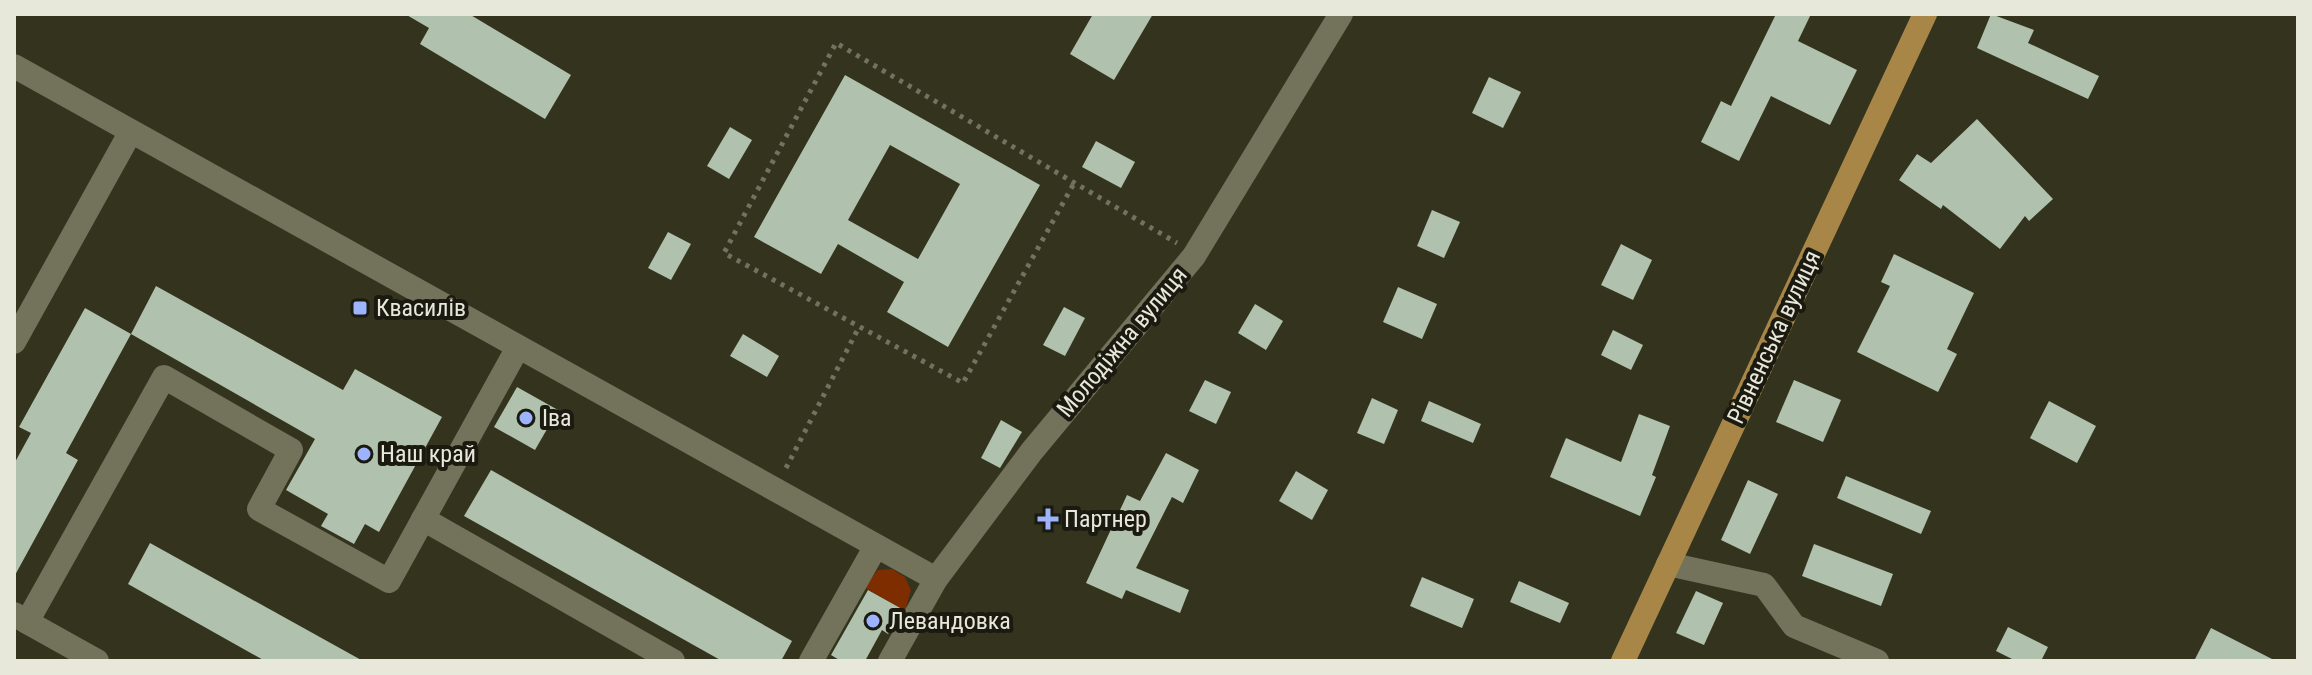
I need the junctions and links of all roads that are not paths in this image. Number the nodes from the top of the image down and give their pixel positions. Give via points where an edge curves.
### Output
1 (1341, 14) edge
2 (1925, 14) edge
3 (14, 66) edge
4 (130, 133) junction
5 (14, 342) edge
6 (517, 349) junction
7 (423, 519) junction
8 (876, 546) junction
9 (1668, 564) junction
10 (936, 579) junction
11 (20, 618) edge
12 (97, 661) edge
13 (673, 661) edge
14 (811, 661) edge
15 (890, 661) edge
16 (1623, 661) edge
17 (1877, 661) edge

1 - 10 street, Молодіжна вулиця via 1196,253 1032,451
2 - 9 main road, Рівненська вулиця
3 - 4 street
4 - 5 street
4 - 6 street
6 - 7 street
6 - 8 street
7 - 11 street via 389,581 363,567 259,509 291,450 164,377
7 - 13 street
8 - 10 street
8 - 14 street
9 - 16 main road, Рівненська вулиця
9 - 17 street via 1764,585 1794,626
10 - 15 street, Молодіжна вулиця
11 - 12 street

